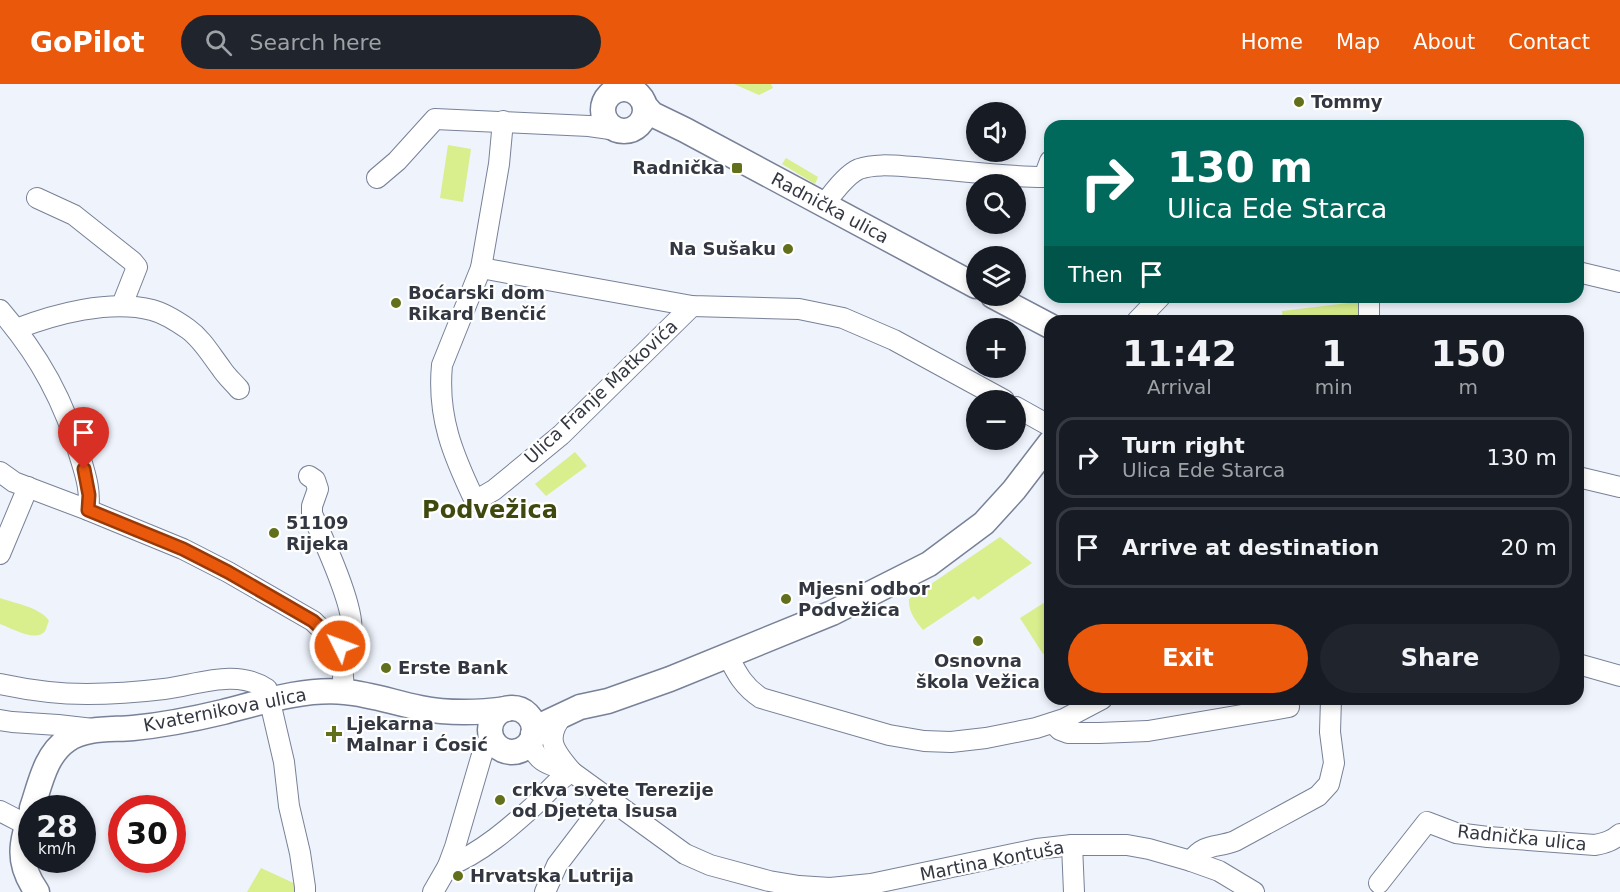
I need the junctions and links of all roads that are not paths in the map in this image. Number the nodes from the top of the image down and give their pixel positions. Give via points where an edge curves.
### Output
1 (617, 106) edge
2 (503, 122) junction
3 (1044, 177) edge
4 (377, 178) dead end
5 (37, 198) dead end
6 (824, 205) junction
7 (481, 268) junction
8 (1584, 273) edge
9 (966, 281) edge
10 (1620, 282) edge
11 (1153, 303) edge
12 (122, 306) junction
13 (692, 306) junction
14 (1012, 306) edge
15 (0, 310) edge
16 (1142, 315) edge
17 (1044, 323) edge
18 (16, 329) junction
19 (239, 389) dead end
20 (986, 390) edge
21 (1026, 413) edge
22 (1044, 423) edge
23 (1044, 451) edge
24 (0, 472) edge
25 (309, 476) dead end
26 (1584, 478) edge
27 (28, 487) junction
28 (1620, 487) edge
29 (88, 510) junction
30 (0, 554) edge
31 (340, 646) junction
32 (728, 656) junction
33 (1584, 666) edge
34 (1620, 676) edge
35 (0, 684) edge
36 (344, 692) junction
37 (270, 699) junction
38 (1091, 705) edge
39 (1331, 705) edge
40 (1289, 707) dead end
41 (513, 710) junction
42 (571, 711) junction
43 (458, 713) junction
44 (6, 721) edge
45 (1053, 723) junction
46 (98, 730) junction
47 (532, 738) junction
48 (488, 739) junction
49 (57, 749) junction
50 (572, 772) junction
51 (37, 795) edge
52 (608, 798) junction
53 (0, 811) edge
54 (18, 813) edge
55 (1620, 834) edge
56 (1072, 845) junction
57 (1191, 861) junction
58 (448, 866) junction
59 (28, 873) edge
60 (1379, 883) dead end
61 (38, 892) edge
62 (304, 892) edge
63 (433, 892) edge
64 (545, 892) edge
65 (1074, 892) edge
66 (1254, 892) edge

1 - 2 street, Radnička ulica
1 - 6 main road, Radnička ulica via 685,130
2 - 4 street, Radnička ulica via 435,119
2 - 7 street, Ulica Franje Matkovića
3 - 6 street via 884,165 858,170 837,187
5 - 12 street via 74,215 137,267
6 - 9 main road, Radnička ulica
7 - 13 street, Ulica Franje Matkovića
7 - 13 street, Ulica Franje Matkovića via 442,365 440,382 448,436 475,501 561,435
8 - 10 street
11 - 16 street
12 - 18 street via 44,318
12 - 19 street via 154,310 189,330
13 - 20 street, Ulica Franje Matkovića via 799,309 843,318 894,340
14 - 17 main road
15 - 18 street
18 - 29 street via 45,370 64,410 84,469
21 - 22 street
23 - 32 main road, Kvaternikova ulica via 984,523 929,564 832,613
24 - 27 street
25 - 31 street via 318,489 312,514 350,611 352,629
26 - 28 street
27 - 29 street
27 - 30 street
29 - 31 street via 228,572 313,621
31 - 36 street
32 - 42 main road, Kvaternikova ulica via 633,693
32 - 45 street via 738,675 761,698 889,735 951,742
33 - 34 street
35 - 37 street via 88,694 235,679 261,685
36 - 37 main road, Kvaternikova ulica
36 - 43 main road, Kvaternikova ulica
37 - 46 main road, Kvaternikova ulica via 172,724
37 - 62 street
38 - 45 street
39 - 57 street via 1334,763 1329,784 1323,791 1235,841 1206,847
40 - 45 street via 1148,731 1068,733
41 - 42 main road, Kvaternikova ulica
41 - 43 main road, Kvaternikova ulica
41 - 47 main road via 531,720
41 - 48 main road via 501,712 492,721
42 - 47 main road, Kvaternikova ulica via 546,723
42 - 50 street, Martina Kontuša via 555,726 553,746
43 - 48 main road, Kvaternikova ulica via 476,722
44 - 46 street, Kvaternikova ulica
44 - 49 street, Kvaternikova ulica via 35,733
46 - 49 main road, Kvaternikova ulica via 78,734
47 - 48 main road, Kvaternikova ulica via 526,747 513,752
47 - 50 street, Martina Kontuša via 540,760
48 - 58 street
49 - 51 main road
50 - 52 street, Martina Kontuša
50 - 58 street via 492,840
52 - 56 street, Martina Kontuša via 685,854 758,878 799,886 871,884 1024,851
52 - 64 street via 557,865
53 - 54 street
55 - 60 street, Radnička ulica via 1595,845 1456,833 1427,822
56 - 57 street, Martina Kontuša via 1127,845
56 - 65 street
57 - 66 street, Martina Kontuša via 1219,871
58 - 63 street
59 - 61 main road

